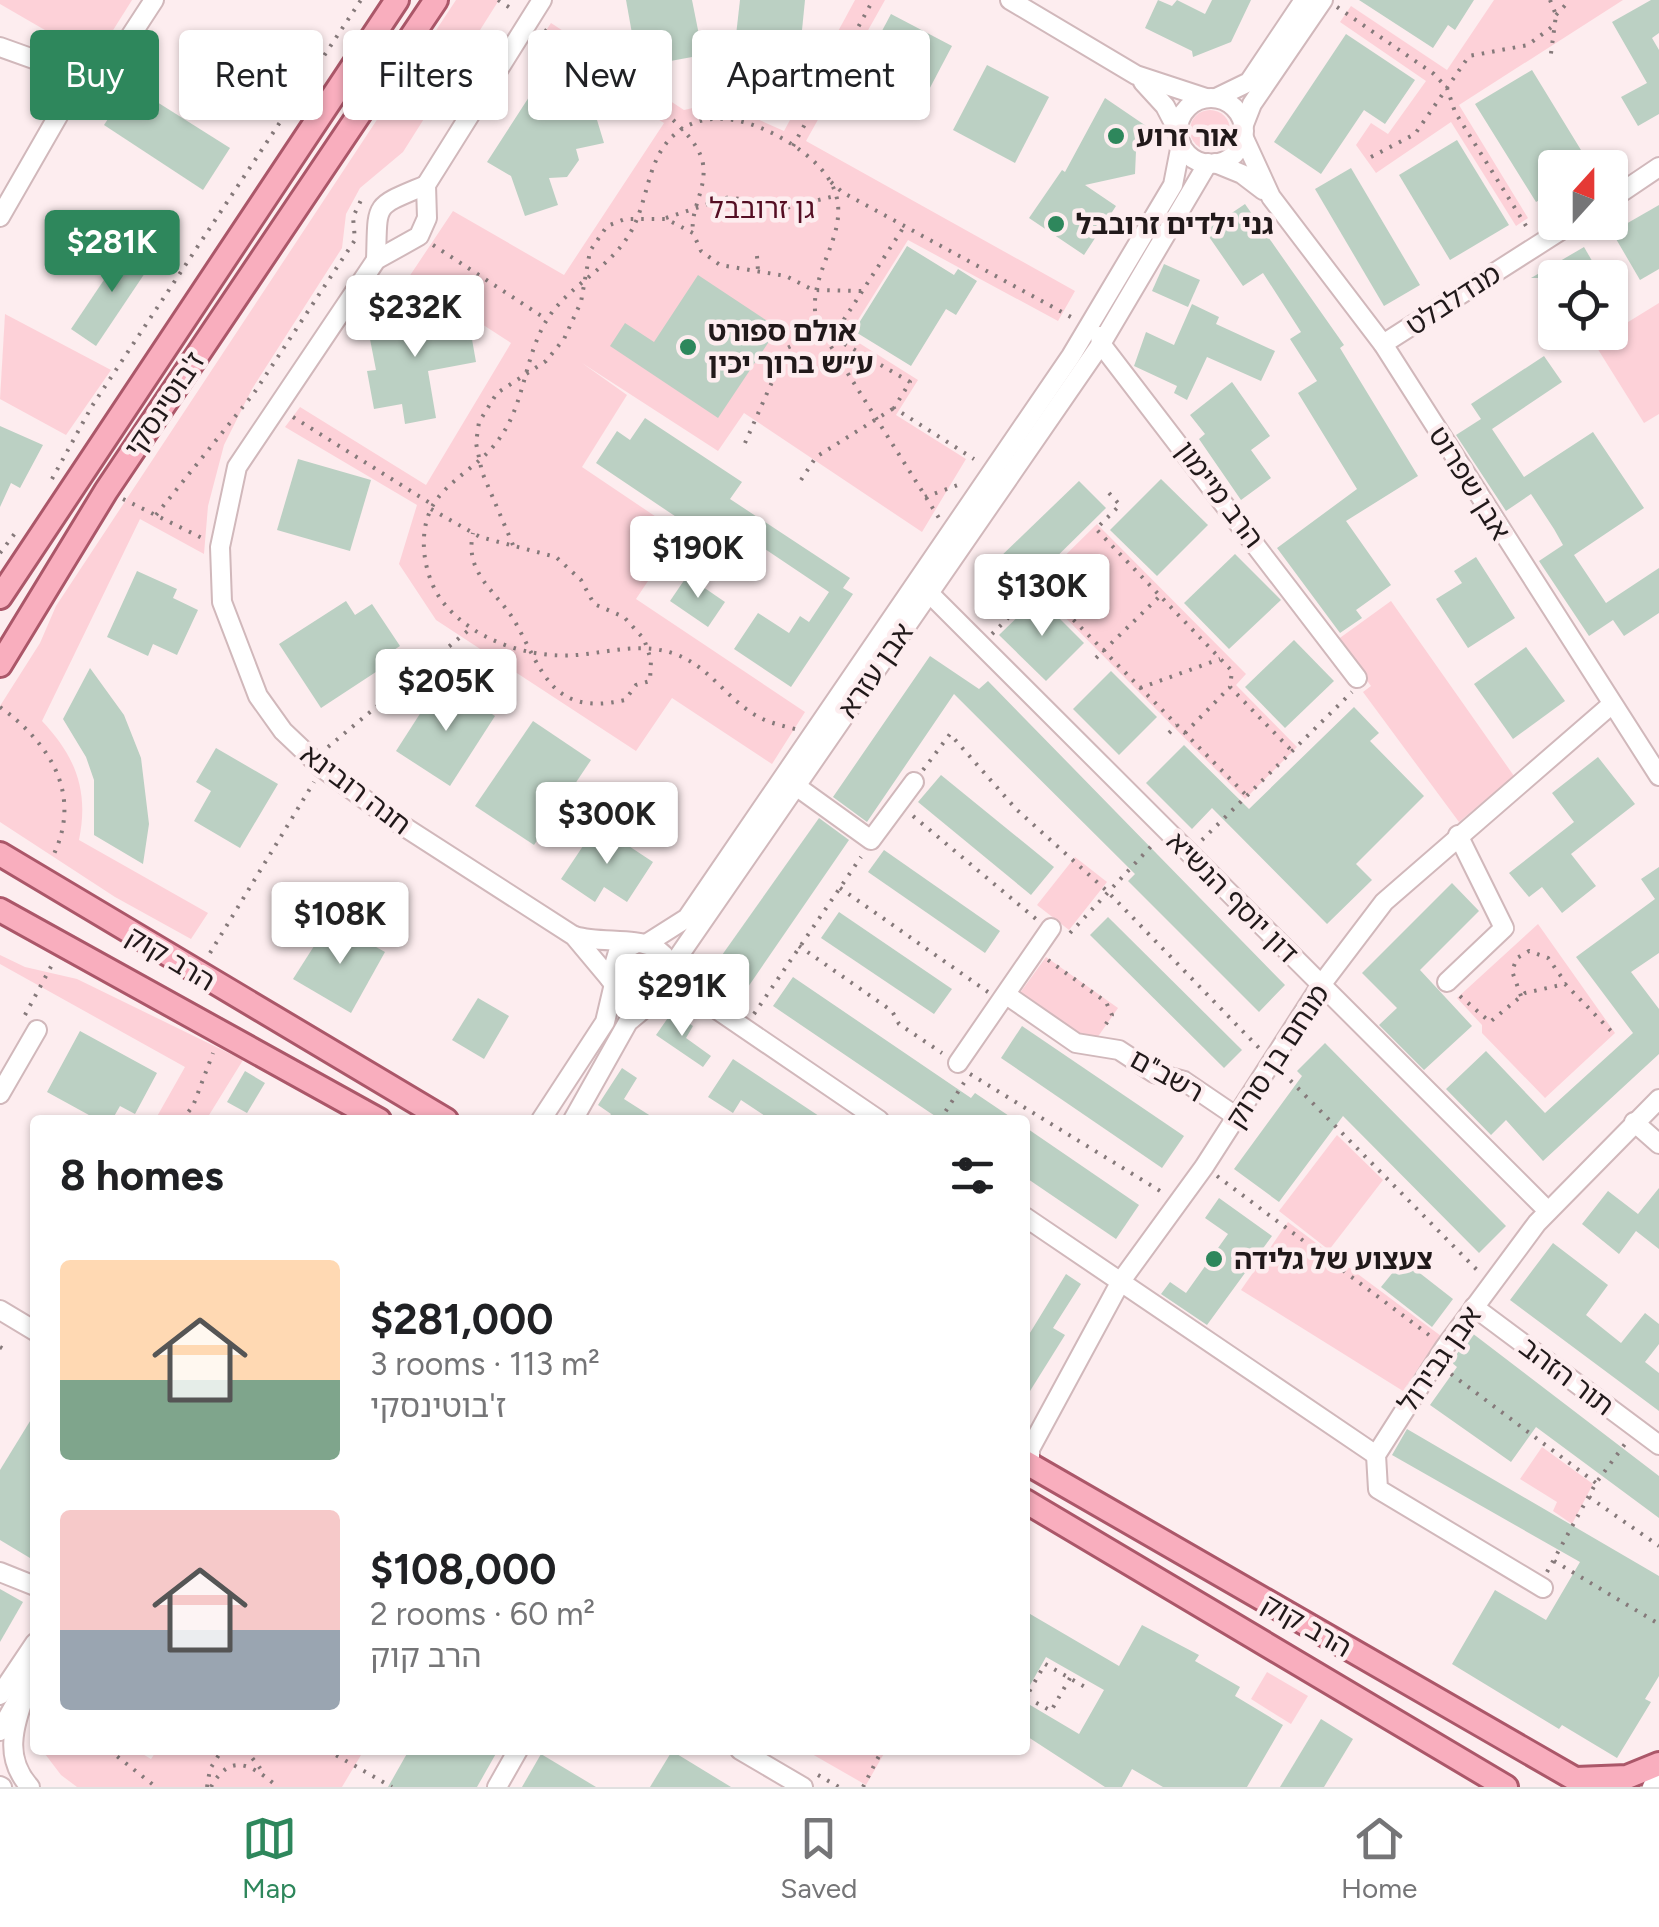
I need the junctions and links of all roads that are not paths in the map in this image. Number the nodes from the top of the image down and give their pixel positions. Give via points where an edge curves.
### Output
1 (154, 0) edge
2 (397, 0) edge
3 (436, 0) edge
4 (542, 0) edge
5 (1010, 0) edge
6 (1304, 0) edge
7 (1330, 4) edge
8 (134, 30) edge
9 (0, 47) edge
10 (30, 58) edge
11 (1136, 74) junction
12 (1211, 98) junction
13 (56, 120) edge
14 (1243, 132) junction
15 (1179, 137) junction
16 (1212, 163) junction
17 (1659, 167) edge
18 (426, 186) junction
19 (1628, 188) edge
20 (1271, 197) junction
21 (0, 217) edge
22 (1546, 240) edge
23 (376, 260) junction
24 (1101, 306) junction
25 (1100, 344) junction
26 (1383, 344) junction
27 (923, 587) junction
28 (0, 597) edge
29 (0, 664) edge
30 (1357, 678) road end
31 (1611, 705) junction
32 (1659, 776) edge
33 (914, 782) road end
34 (796, 786) junction
35 (1458, 836) junction
36 (2, 854) edge
37 (0, 910) edge
38 (1050, 928) road end
39 (574, 936) junction
40 (640, 944) junction
41 (682, 951) junction
42 (670, 974) junction
43 (1447, 982) road end
44 (612, 983) junction
45 (1322, 986) junction
46 (1006, 999) junction
47 (655, 1000) junction
48 (28, 1029) road end
49 (964, 1068) road end
50 (2, 1088) edge
51 (1659, 1099) edge
52 (370, 1115) edge
53 (437, 1115) edge
54 (544, 1115) edge
55 (576, 1115) edge
56 (872, 1115) edge
57 (1237, 1117) junction
58 (1634, 1122) junction
59 (1659, 1144) edge
60 (1548, 1212) junction
61 (1030, 1220) edge
62 (1121, 1280) junction
63 (1474, 1307) junction
64 (0, 1310) edge
65 (30, 1328) edge
66 (1659, 1444) edge
67 (1376, 1454) junction
68 (1030, 1466) edge
69 (1030, 1504) edge
70 (0, 1572) edge
71 (30, 1584) edge
72 (1541, 1587) road end
73 (30, 1664) edge
74 (30, 1664) edge
75 (30, 1665) edge
76 (30, 1667) edge
77 (0, 1684) edge
78 (0, 1695) edge
79 (0, 1731) edge
80 (1428, 1742) junction
81 (515, 1755) edge
82 (749, 1755) edge
83 (1659, 1764) edge
84 (1659, 1776) edge
85 (1582, 1783) edge
86 (30, 1787) edge
87 (497, 1787) edge
88 (803, 1787) edge
89 (1488, 1787) edge
90 (1506, 1787) edge
91 (1652, 1787) edge

1 - 8 street
2 - 28 main road, ז'בוטינסקי
3 - 29 main road, ז'בוטינסקי via 106,491
4 - 18 street, חנה רובינא
5 - 11 street
6 - 12 street via 1249,82
7 - 14 street via 1252,104
9 - 10 street
11 - 12 street
11 - 15 street via 1165,106
12 - 14 street via 1234,108
12 - 15 street via 1189,106
13 - 21 street
14 - 16 street via 1235,153
14 - 20 street, אבן שפרוט
15 - 16 street via 1192,157
15 - 24 street, אבן עזרא via 1172,185
16 - 20 street, אבן שפרוט via 1242,174
16 - 25 street, אבן עזרא
17 - 19 street
18 - 23 street, חנה רובינא via 427,218 419,236
18 - 23 street, חנה רובינא via 394,196 380,210
20 - 26 street, אבן שפרוט
22 - 26 street, מנדלבלט
23 - 39 street, חנה רובינא via 237,467 220,547 222,602 258,696 318,764
24 - 25 street
24 - 27 street, אבן עזרא
25 - 27 street, אבן עזרא
25 - 30 street, הרב מיימון
26 - 31 street, אבן שפרוט
27 - 34 street, אבן עזרא
27 - 40 street, אבן עזרא via 688,918
27 - 45 street, דון יוסף הנשיא
31 - 32 street, אבן שפרוט
31 - 35 street, מנחם בן סרוק
33 - 34 street via 871,840
34 - 41 street, אבן עזרא
35 - 43 street via 1504,928
35 - 45 street, מנחם בן סרוק via 1384,902
36 - 53 main road, הרב קוק
37 - 52 main road, הרב קוק
38 - 46 street
39 - 40 street, חנה רובינא
39 - 44 street, חנה רובינא
40 - 42 street via 664,955
40 - 44 street via 618,952
41 - 42 street, אבן עזרא
41 - 56 street via 684,987
42 - 47 street
44 - 47 street via 636,1004
44 - 54 street via 605,1022
45 - 57 street, מנחם בן סרוק
45 - 60 street, דון יוסף הנשיא
46 - 49 street via 993,1009
46 - 57 street, רשב"ם via 1076,1044 1119,1050 1154,1074 1184,1080
47 - 55 street via 628,1022
48 - 50 street
51 - 58 street, אבן גבירול
57 - 62 street, מנחם בן סרוק
58 - 59 street
58 - 60 street, אבן גבירול
60 - 63 street, אבן גבירול
61 - 62 street
62 - 67 street
62 - 68 street, מנחם בן סרוק via 1030,1448
63 - 66 street, תור הזהב
63 - 67 street, אבן גבירול
64 - 65 street
67 - 72 street via 1378,1489
68 - 85 main road, הרב קוק
69 - 80 main road, הרב קוק
70 - 71 street
73 - 77 street
74 - 78 street
75 - 79 street
76 - 86 street via 11,1748 18,1774
80 - 89 main road
80 - 90 main road, הרב קוק
81 - 87 street
82 - 88 street
83 - 85 main road
84 - 91 street

